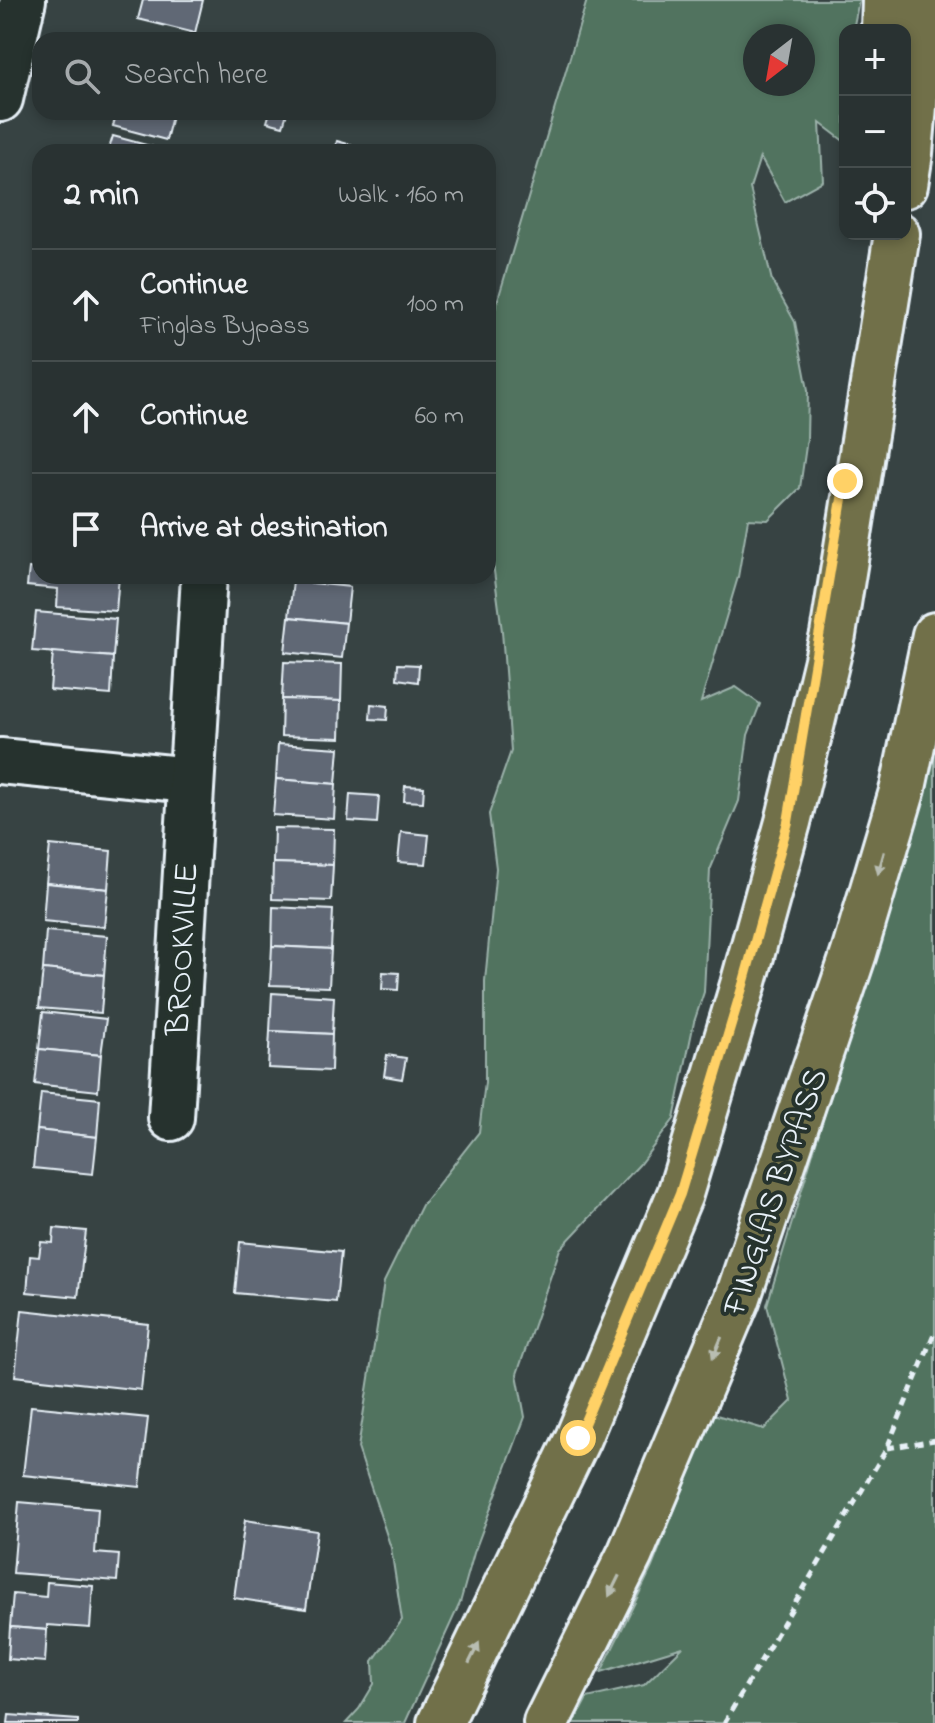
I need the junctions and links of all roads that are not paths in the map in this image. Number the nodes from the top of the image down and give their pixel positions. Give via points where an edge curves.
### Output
1 (23, 0) edge
2 (885, 0) edge
3 (923, 0) edge
4 (884, 24) edge
5 (0, 99) edge
6 (907, 168) edge
7 (874, 240) edge
8 (896, 240) edge
9 (203, 584) edge
10 (935, 635) edge
11 (935, 688) edge
12 (0, 761) edge
13 (190, 780) junction
14 (903, 788) junction
15 (788, 822) junction
16 (171, 1118) dead end
17 (440, 1723) edge
18 (546, 1723) edge

1 - 5 street
2 - 4 main road
3 - 6 main road
7 - 15 main road via 845,481
8 - 15 main road via 833,635
9 - 13 street, BROOKVILLE
10 - 14 main road, FINGLAS BYPASS
11 - 14 main road
12 - 13 street
13 - 16 street, BROOKVILLE
14 -> 18 main road, FINGLAS BYPASS via 854,953 737,1300 630,1554
17 -> 15 main road via 578,1438 680,1194

